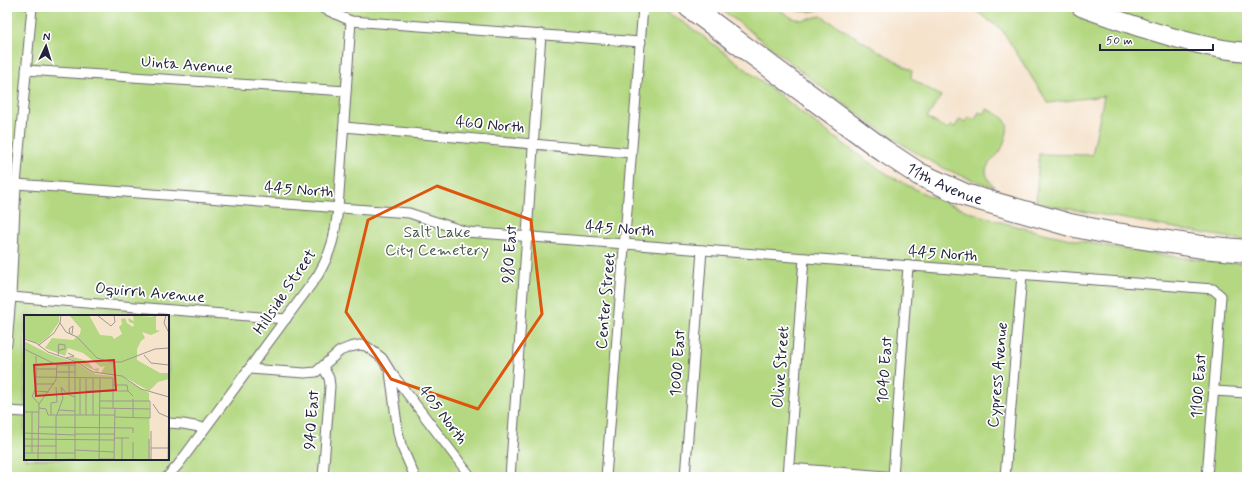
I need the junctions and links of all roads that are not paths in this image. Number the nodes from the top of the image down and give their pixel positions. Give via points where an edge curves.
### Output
1 (32, 7) edge
2 (320, 7) edge
3 (643, 7) edge
4 (690, 7) edge
5 (1081, 7) edge
6 (351, 20) junction
7 (541, 34) junction
8 (641, 42) junction
9 (1247, 52) edge
10 (26, 70) junction
11 (346, 91) junction
12 (344, 126) junction
13 (534, 144) junction
14 (632, 153) junction
15 (16, 184) junction
16 (338, 208) junction
17 (526, 237) junction
18 (626, 245) junction
19 (702, 250) junction
20 (1247, 251) edge
21 (804, 258) junction
22 (908, 266) junction
23 (1022, 275) junction
24 (1221, 296) joint
25 (11, 297) junction
26 (286, 319) junction
27 (7, 343) edge
28 (323, 367) junction
29 (249, 369) junction
30 (390, 370) junction
31 (1214, 390) junction
32 (1247, 393) edge
33 (7, 411) edge
34 (24, 412) edge
35 (169, 423) edge
36 (205, 428) junction
37 (789, 472) edge
38 (166, 477) edge
39 (324, 477) edge
40 (415, 477) edge
41 (472, 477) edge
42 (510, 477) edge
43 (606, 477) edge
44 (684, 477) edge
45 (893, 477) edge
46 (897, 477) edge
47 (1005, 477) edge
48 (1207, 477) edge

1 - 10 lane
2 - 6 lane
3 - 8 lane, Center Street
4 - 20 street, 11th Avenue via 884,151 919,174 965,195 1070,225 1202,247
5 - 9 street via 1184,42
6 - 7 lane
6 - 11 lane, Hillside Street
7 - 8 lane
7 - 13 lane, 980 East
8 - 14 lane, Center Street
10 - 11 lane, Uinta Avenue
10 - 15 lane
11 - 12 lane, Hillside Street
12 - 13 lane, 460 North
12 - 16 lane, Hillside Street
13 - 14 lane, 460 North
13 - 17 lane, 980 East
14 - 18 lane, Center Street
15 - 16 lane, 445 North
15 - 25 lane
16 - 17 lane, 445 North via 409,213 467,232
16 - 26 lane, Hillside Street via 327,258 318,275
17 - 18 lane, 445 North
17 - 42 lane, 980 East
18 - 19 lane, 445 North
18 - 43 lane, Center Street
19 - 21 lane, 445 North
19 - 44 lane, 1000 East
21 - 22 lane, 445 North
21 - 37 lane, Olive Street
22 - 23 lane, 445 North
22 - 45 lane, 1040 East
23 - 24 lane, 445 North via 1214,289
23 - 47 lane, Cypress Avenue
24 - 31 lane, 1100 East
25 - 26 lane, Oquirrh Avenue
25 - 27 lane
26 - 29 lane, Hillside Street
28 - 29 lane via 316,372 305,373
28 - 30 lane, 405 North via 340,351 360,345 366,346 382,358
28 - 39 lane, 940 East via 330,386
29 - 36 lane, Hillside Street
30 - 40 lane via 401,445
30 - 41 lane, 405 North
31 - 32 lane
31 - 48 lane, 1100 East
33 - 34 lane
35 - 36 lane
36 - 38 lane, Hillside Street
37 - 45 lane
45 - 46 lane

